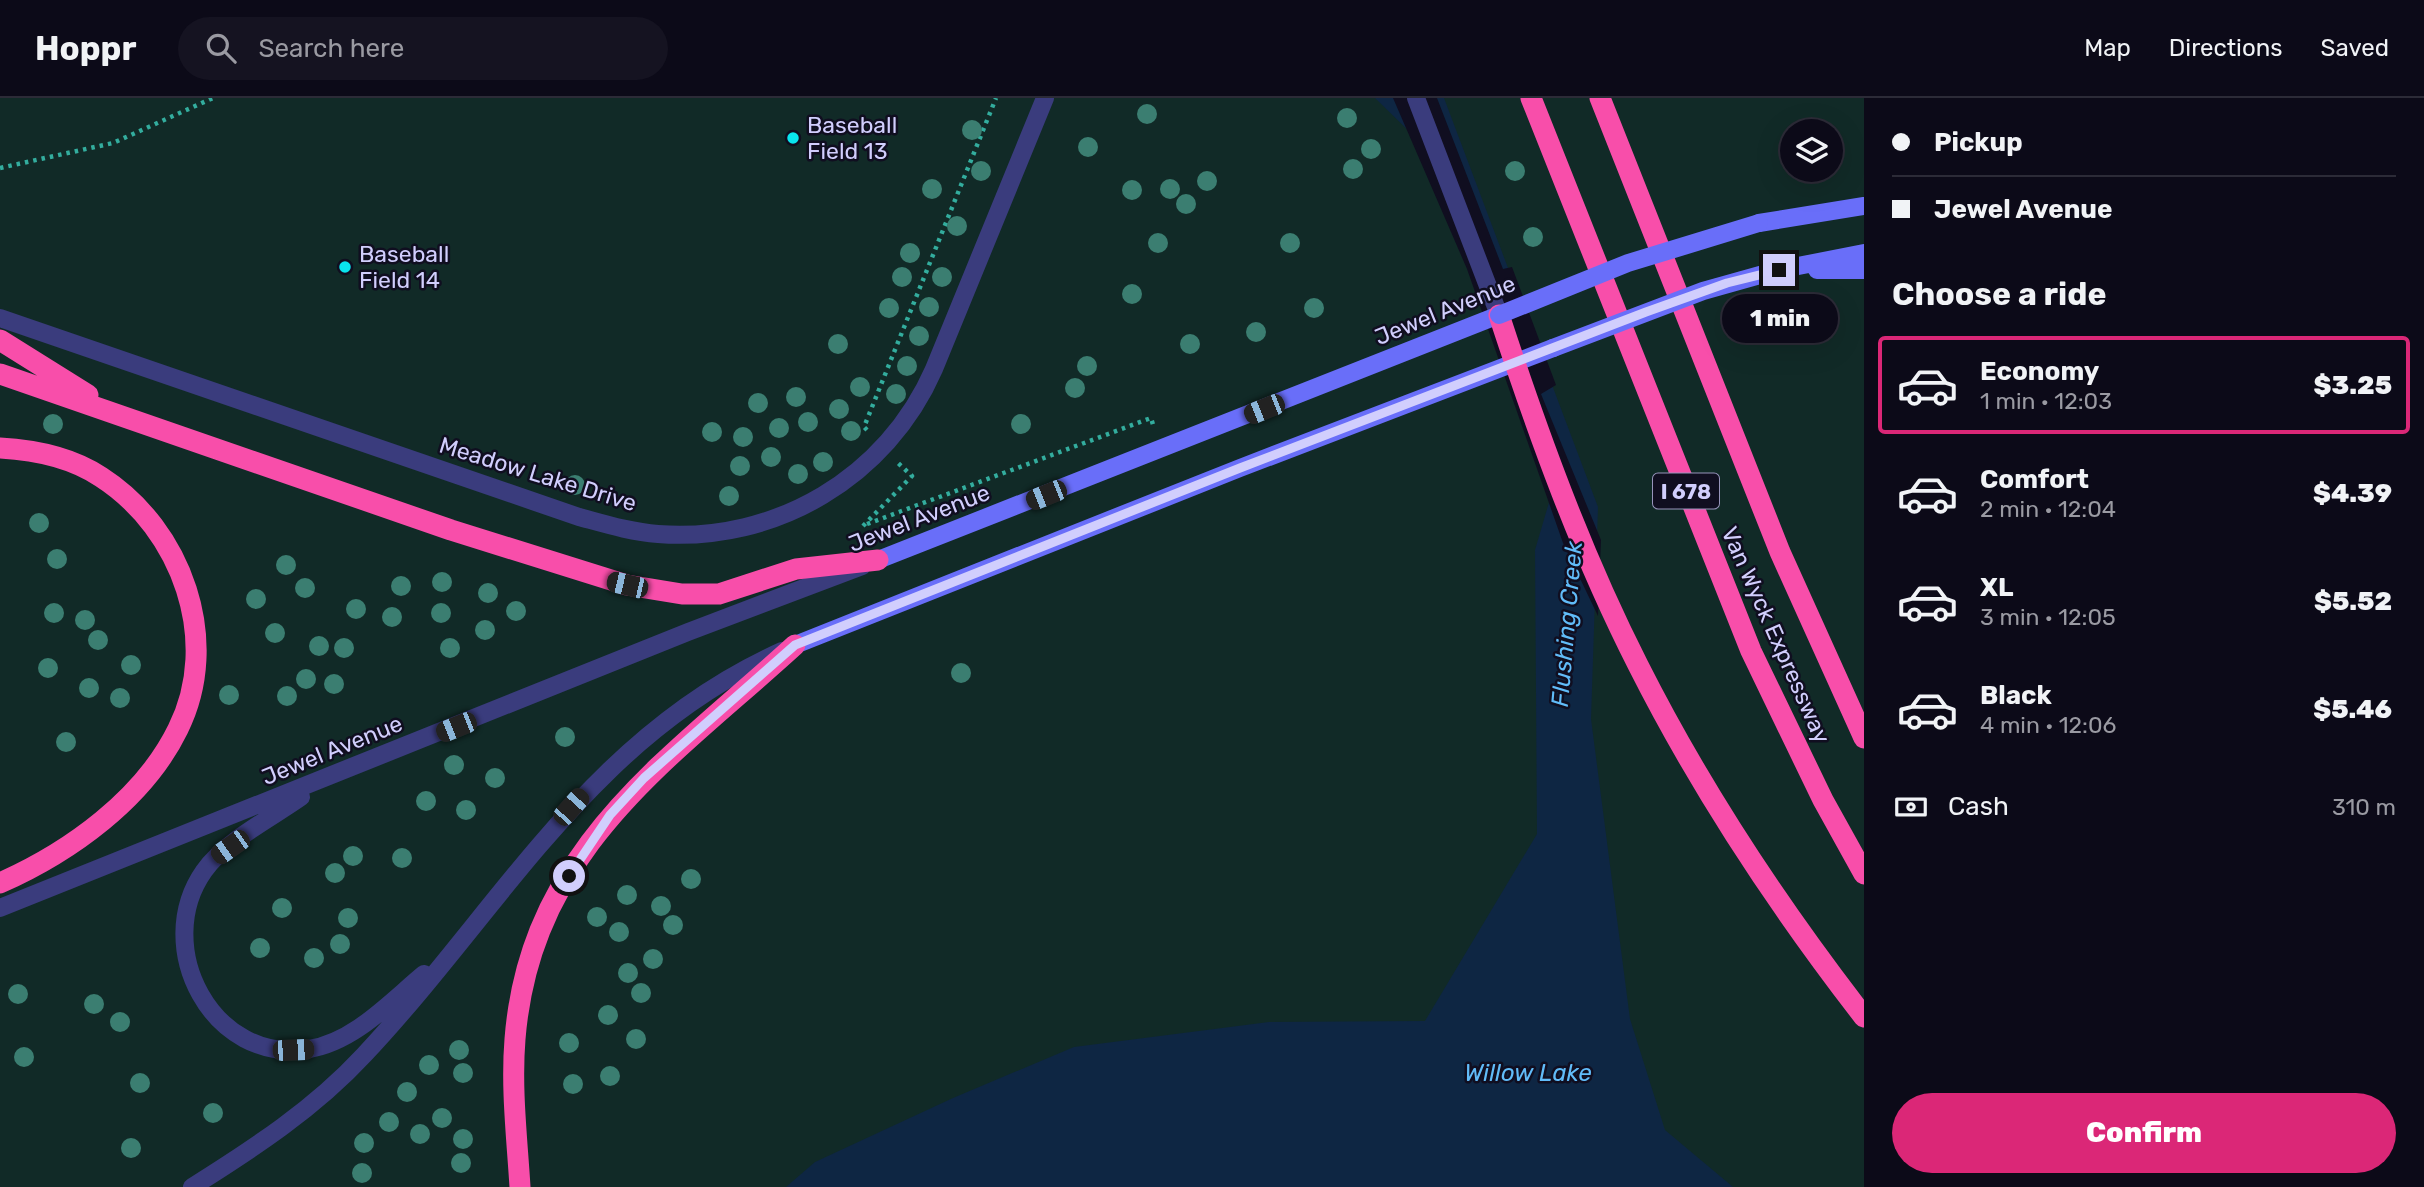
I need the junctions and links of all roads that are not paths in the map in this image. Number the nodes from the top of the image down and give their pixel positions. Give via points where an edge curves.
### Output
1 (1045, 98) edge
2 (1416, 98) edge
3 (1531, 98) edge
4 (1600, 98) edge
5 (1864, 206) edge
6 (1864, 253) edge
7 (1779, 270) junction
8 (1864, 270) edge
9 (1499, 315) junction
10 (0, 318) edge
11 (0, 340) edge
12 (1514, 363) junction
13 (0, 374) edge
14 (142, 424) junction
15 (0, 447) edge
16 (878, 560) junction
17 (795, 645) junction
18 (1864, 738) edge
19 (327, 779) junction
20 (1864, 874) edge
21 (0, 883) edge
22 (0, 908) edge
23 (456, 948) junction
24 (1864, 1017) edge
25 (192, 1187) edge
26 (520, 1187) edge

1 - 10 street, Meadow Lake Drive via 921,398 884,449 830,492 767,522 723,531 658,534 579,517
2 - 9 street
3 - 20 highway, Van Wyck Expressway / I 678 via 1751,651 1810,776
4 - 18 highway, Van Wyck Expressway / I 678 via 1780,552
5 - 9 main road, Jewel Avenue, bridge via 1759,223 1628,263
6 - 7 main road
7 - 8 main road
7 - 12 main road, bridge via 1703,291
9 - 12 highway
9 - 16 main road, Jewel Avenue
11 - 14 highway
12 - 17 main road
12 - 24 highway via 1598,580 1638,666 1721,814 1774,896
13 - 14 highway
14 - 16 highway via 464,535 644,589 719,594 796,569
15 - 21 highway via 41,452 80,466 133,502 162,536 182,575 196,650 183,717 171,744 133,792 46,860
16 - 19 street, Jewel Avenue
17 - 23 street via 708,691 629,750 561,819
17 - 26 highway via 635,787 583,853 554,901 530,958 518,1015 514,1063
19 - 22 street, Jewel Avenue
19 - 23 street via 217,856 198,879 183,936 191,977 205,1003 247,1039 279,1049 308,1049 338,1039 366,1022
23 - 25 street via 339,1080 271,1136

